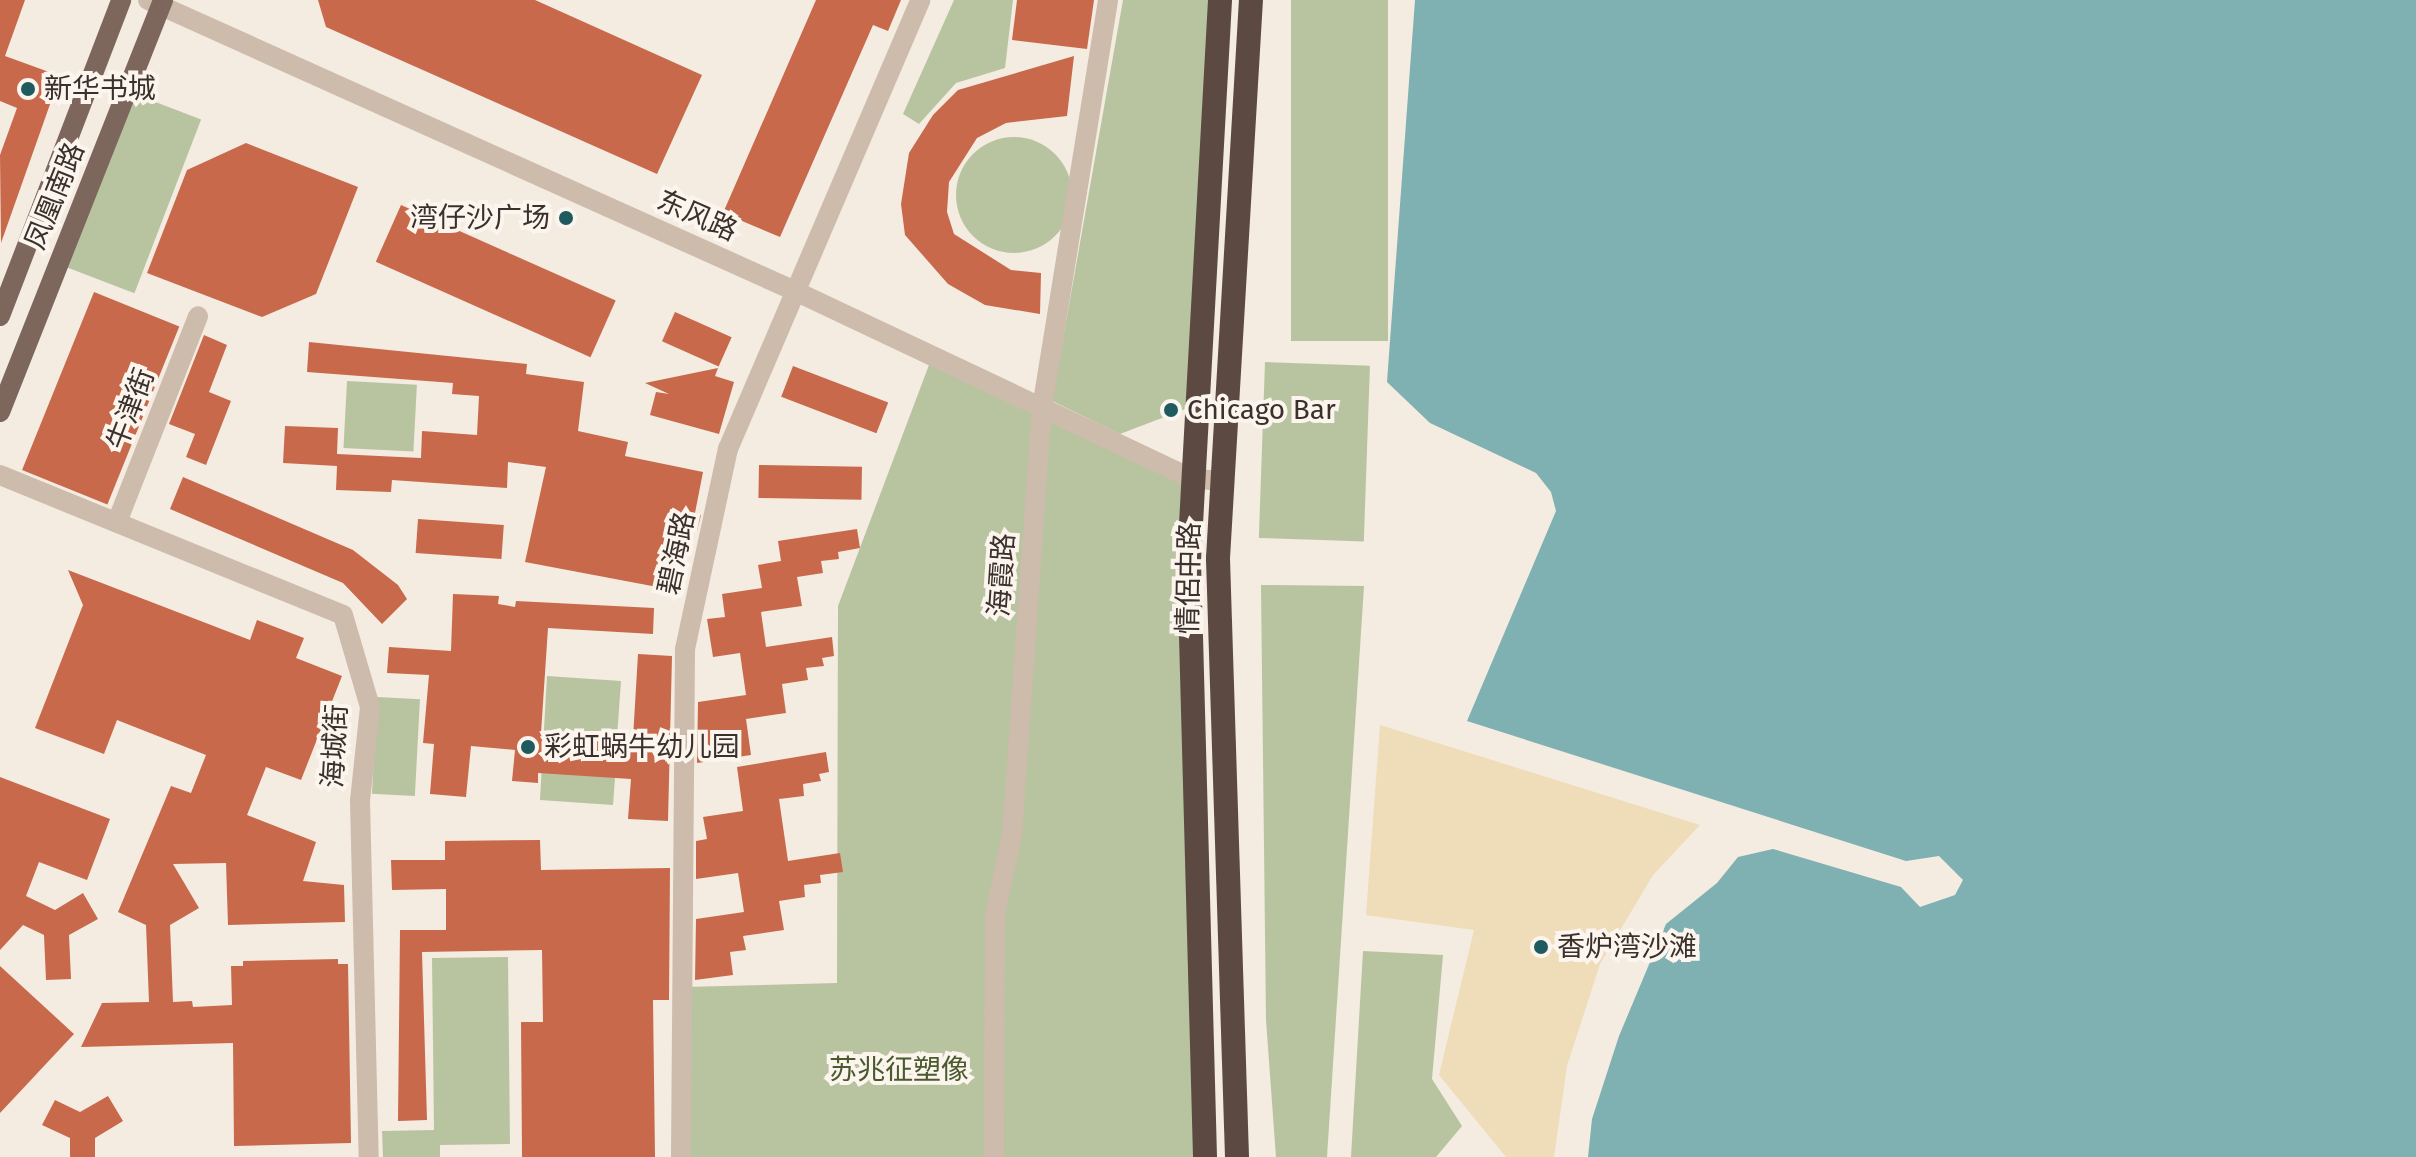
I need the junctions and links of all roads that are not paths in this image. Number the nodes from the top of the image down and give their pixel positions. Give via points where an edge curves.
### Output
1 (121, 0) edge
2 (920, 0) edge
3 (1108, 0) edge
4 (1220, 0) edge
5 (1251, 0) edge
6 (157, 2) edge
7 (795, 291) junction
8 (0, 316) edge
9 (198, 316) dead end
10 (1042, 408) junction
11 (0, 412) edge
12 (0, 475) edge
13 (1191, 478) junction
14 (1221, 481) junction
15 (117, 522) junction
16 (369, 1157) edge
17 (681, 1157) edge
18 (994, 1157) edge
19 (1205, 1157) edge
20 (1237, 1157) edge

1 - 8 main road, 凤凰南路
2 - 7 street, 碧海路
3 - 10 street, 海霞路
4 - 13 highway, 情侶中路
5 - 14 highway, 情侶中路
6 - 7 street, 东风路
6 - 11 main road, 凤凰南路
7 - 10 street, 东风路
7 - 17 street, 碧海路 via 728,449 685,649
9 - 15 street, 牛津街
10 - 13 street, 东风路
10 - 18 street, 海霞路 via 1012,834 995,915
12 - 15 street, 海城街
13 - 14 street, 东风路
13 - 19 highway, 情侶中路
14 - 20 highway, 情侶中路 via 1220,732
15 - 16 street, 海城街 via 343,615 370,707 360,801

